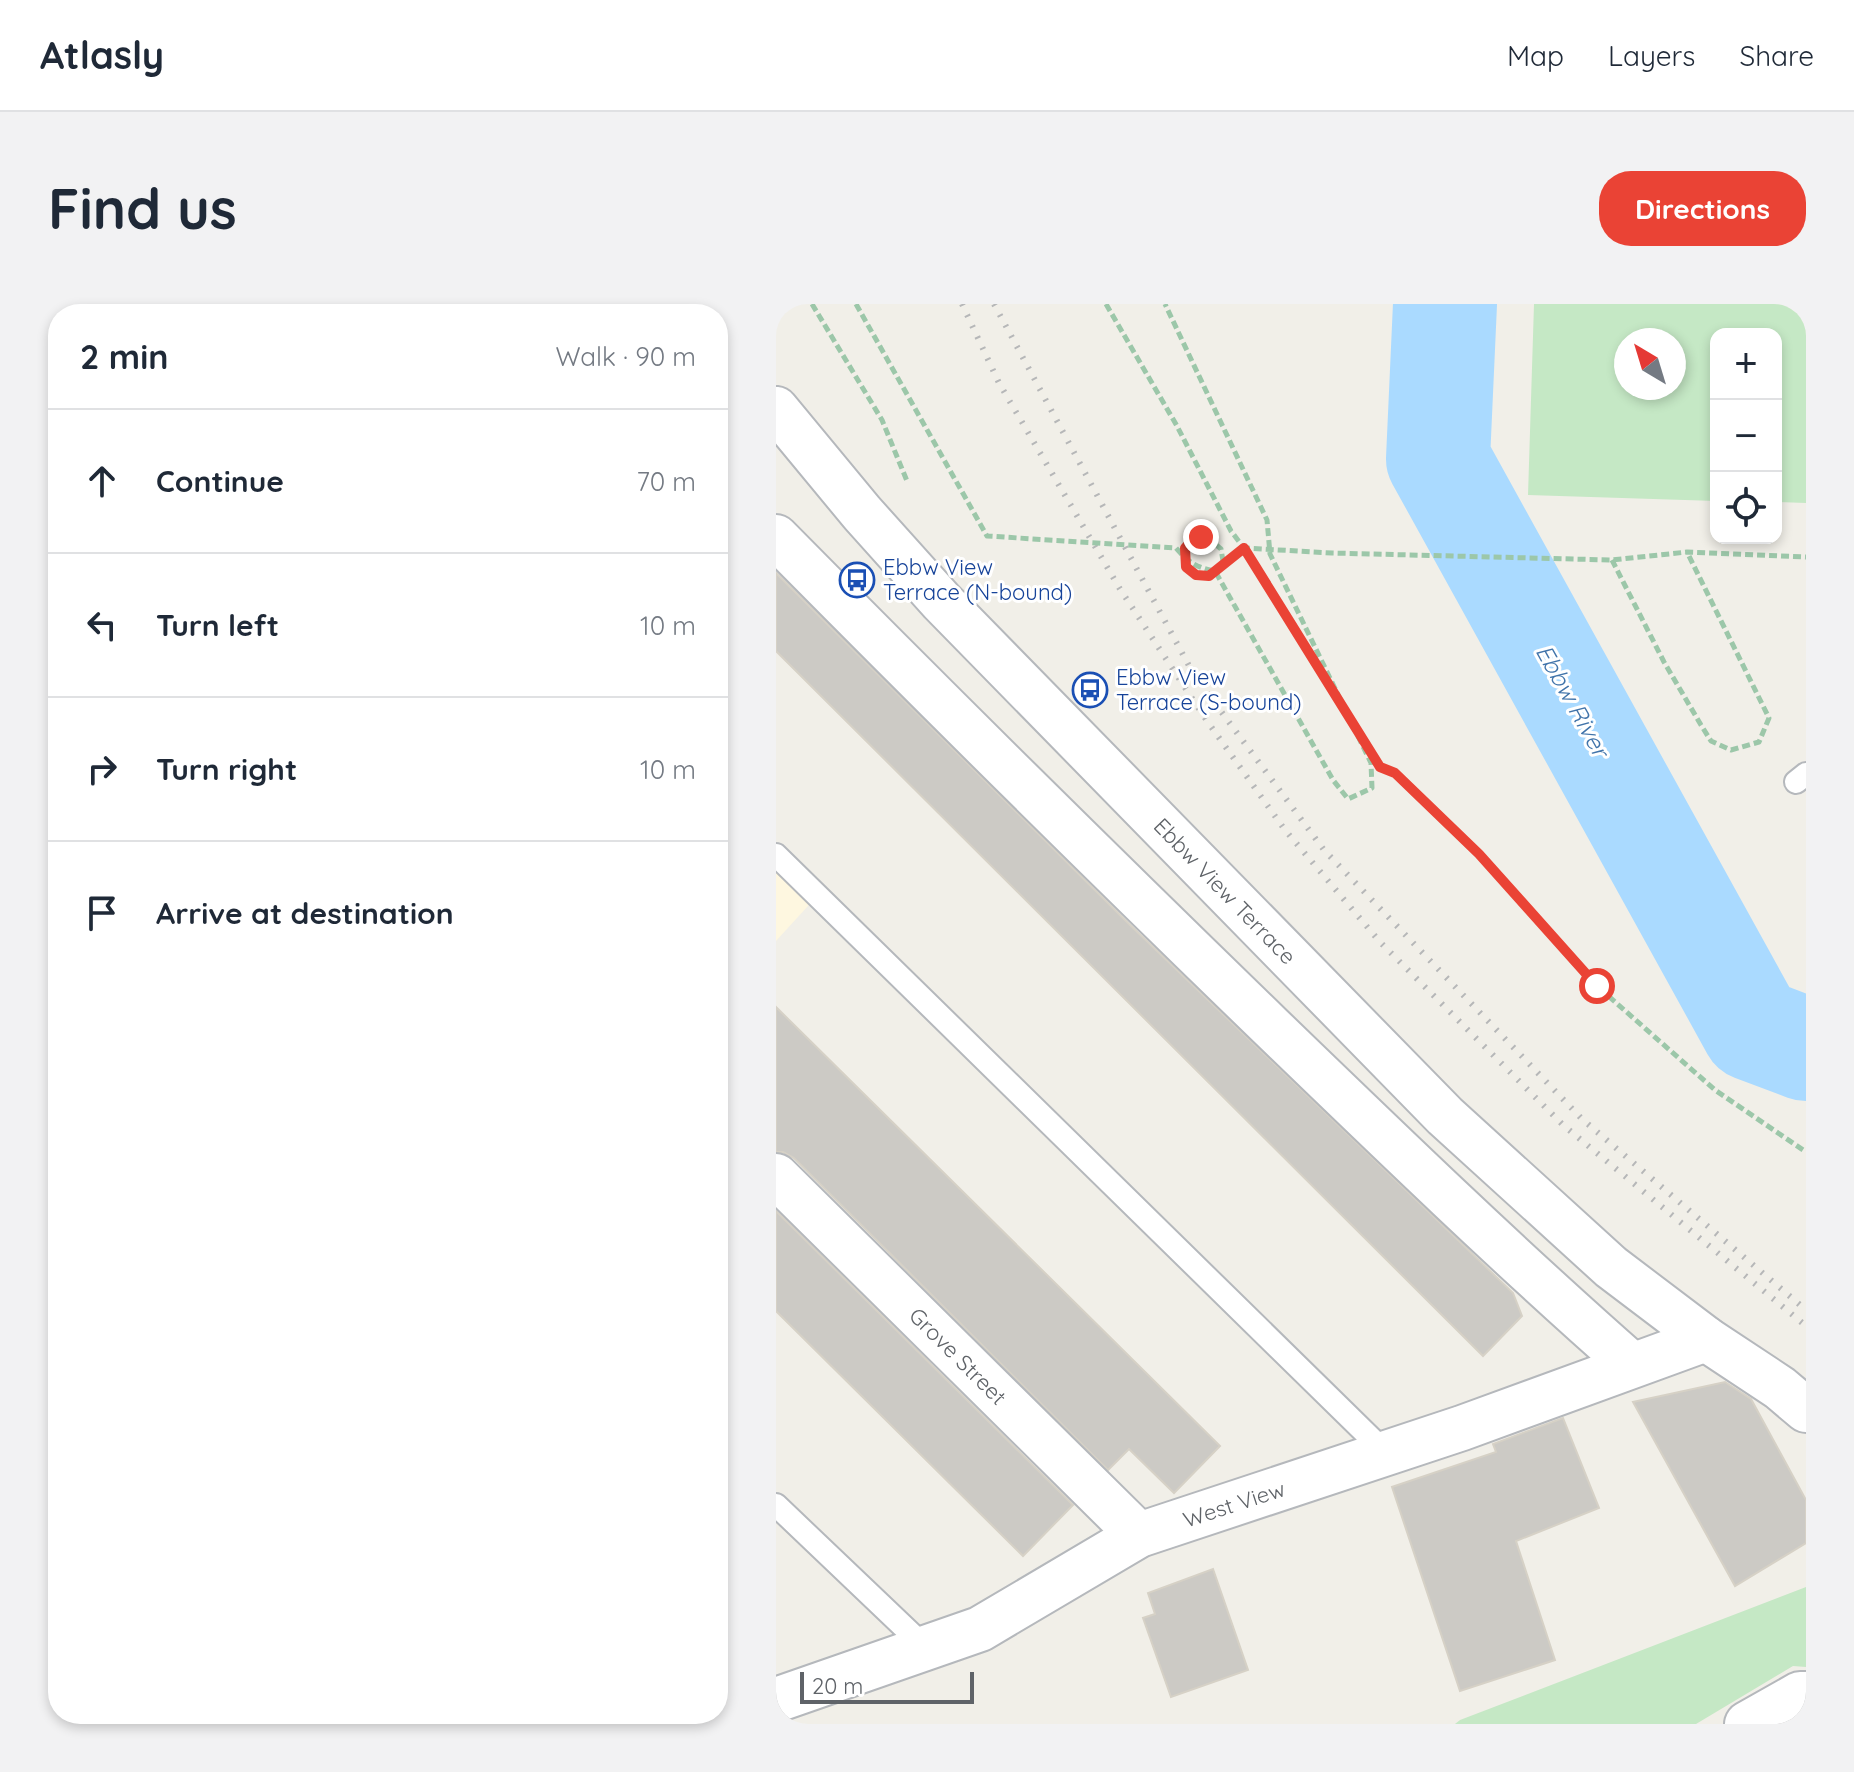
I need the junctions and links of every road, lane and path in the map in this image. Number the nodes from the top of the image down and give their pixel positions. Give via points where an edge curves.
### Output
1 (812, 304) edge
2 (856, 304) edge
3 (1106, 304) edge
4 (1165, 304) edge
5 (776, 409) edge
6 (882, 420) dead end
7 (776, 537) edge
8 (1244, 548) junction
9 (1687, 552) junction
10 (1806, 557) edge
11 (1612, 560) junction
12 (1215, 571) junction
13 (776, 855) edge
14 (1806, 1152) edge
15 (776, 1176) edge
16 (1706, 1339) junction
17 (1632, 1365) junction
18 (1806, 1410) edge
19 (1386, 1453) junction
20 (776, 1505) edge
21 (1139, 1535) junction
22 (926, 1648) junction
23 (1806, 1694) edge
24 (776, 1700) edge
25 (1747, 1724) edge

1 - 6 path
2 - 12 path, bridge via 987,536 1176,548 1200,569
3 - 8 path
4 - 12 path, bridge via 1267,520 1270,554 1371,763 1372,788 1348,799 1333,780
5 - 16 street, Ebbw View Terrace via 941,601 1445,1116 1611,1267
7 - 17 street via 1245,1002 1532,1277
8 - 11 path
8 - 12 path via 1209,576 1202,576 1186,567 1183,554 1189,542 1207,537 1218,543 1223,561
8 - 14 path via 1380,767 1395,773 1479,854 1597,986 1715,1090
9 - 10 path
9 - 11 path
9 - 11 path via 1769,718 1759,742 1731,750 1711,741
13 - 19 lane
15 - 21 street, Grove Street
16 - 17 street, West View
16 - 18 street, Ebbw View Terrace
17 - 19 street, West View
19 - 21 street, West View
20 - 22 lane
21 - 22 street, West View via 980,1629
22 - 24 street, West View
23 - 25 street

